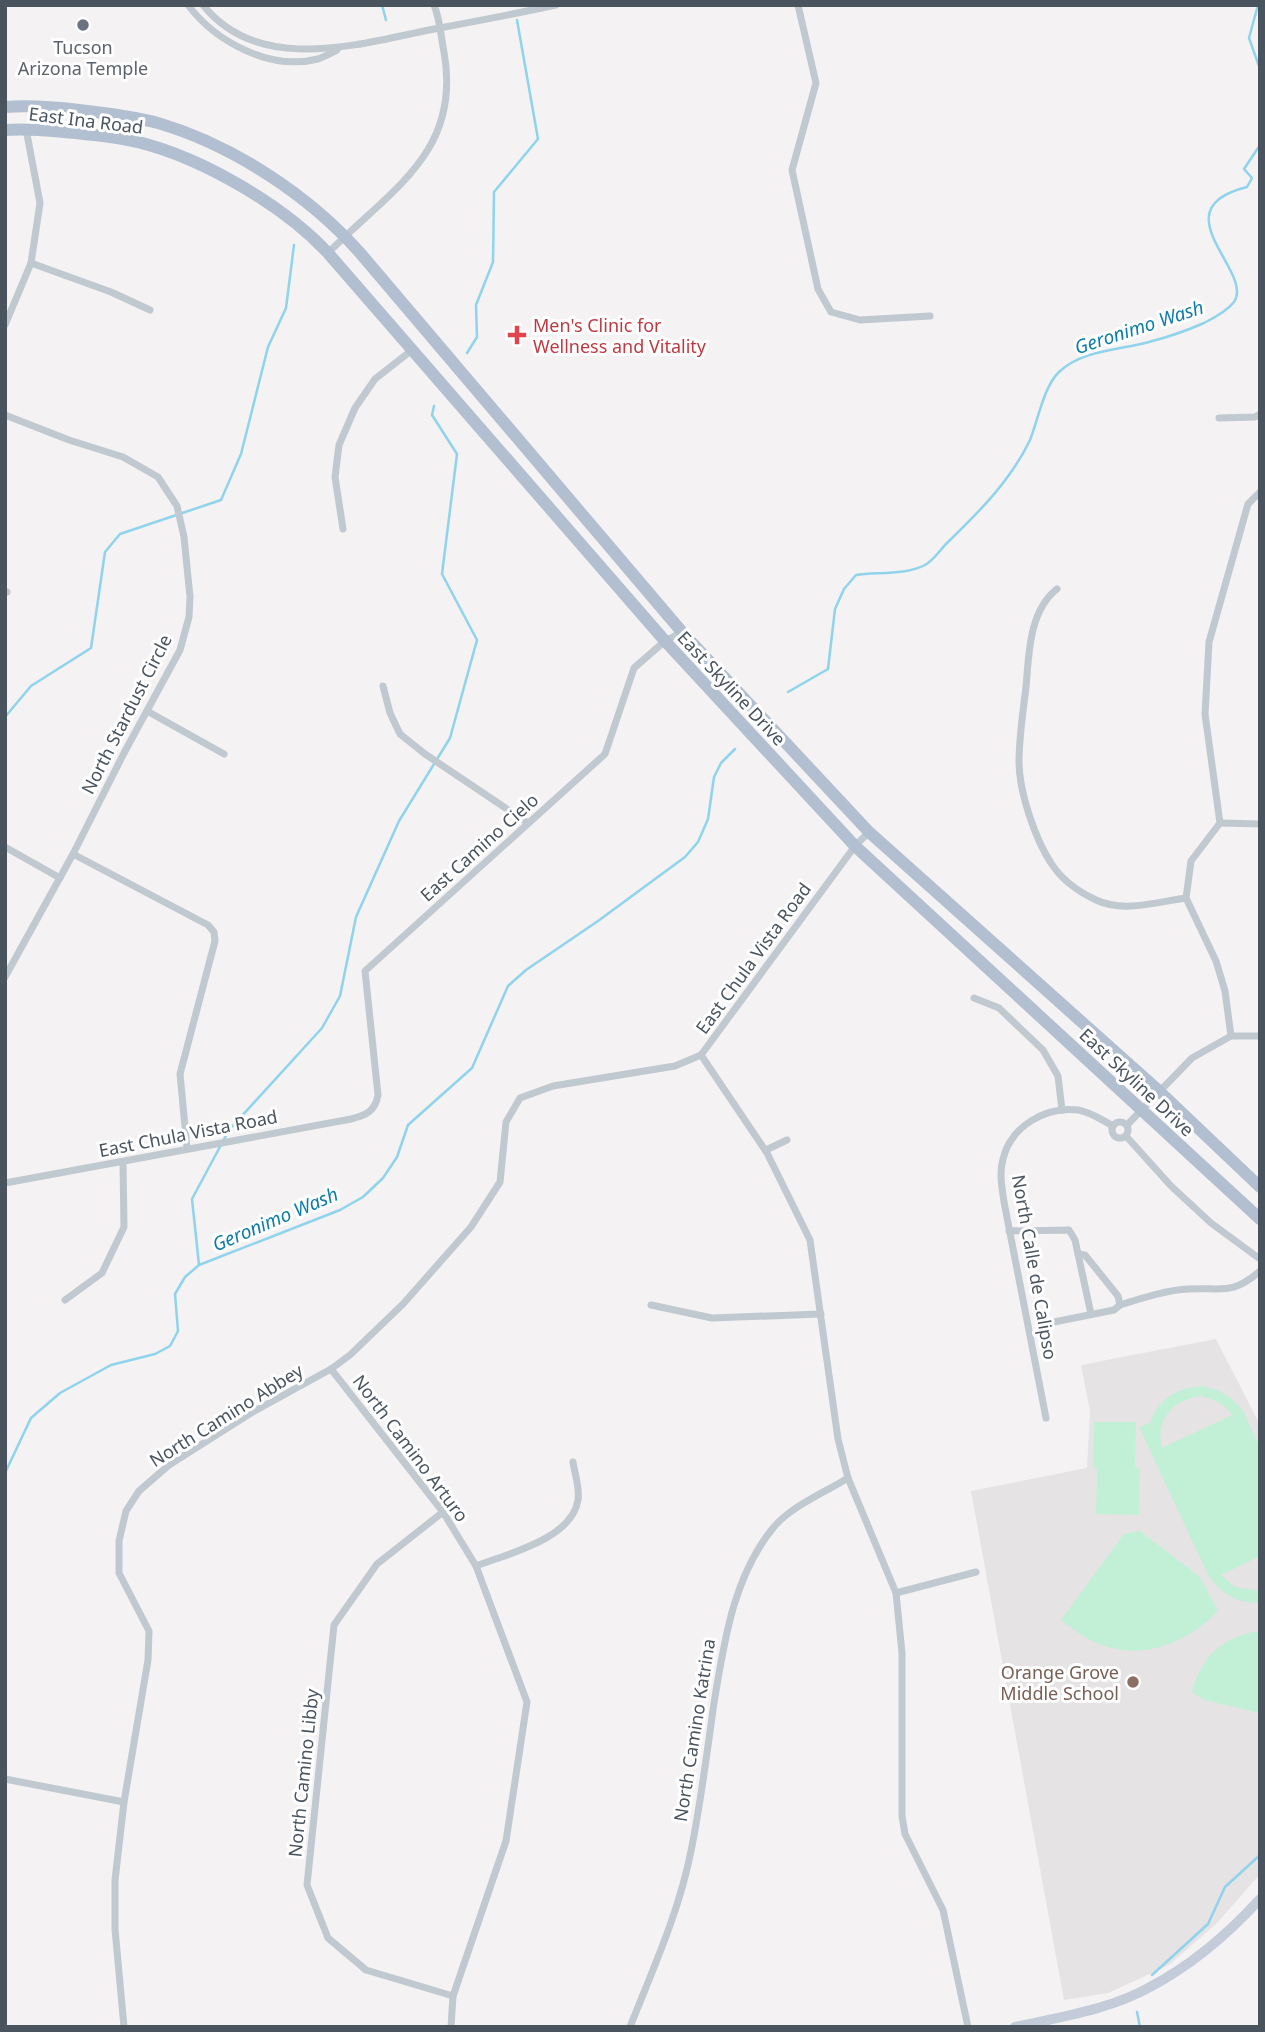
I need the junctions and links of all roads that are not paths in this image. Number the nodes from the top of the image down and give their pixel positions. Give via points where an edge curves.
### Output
1 (188, 5) edge
2 (202, 5) edge
3 (556, 5) edge
4 (798, 5) edge
5 (436, 6) edge
6 (439, 28) junction
7 (341, 48) junction
8 (5, 107) edge
9 (26, 128) junction
10 (5, 130) edge
11 (203, 139) joint
12 (201, 165) joint
13 (345, 236) junction
14 (328, 253) junction
15 (31, 263) junction
16 (150, 310) dead end
17 (930, 316) dead end
18 (5, 325) edge
19 (412, 350) junction
20 (1260, 414) edge
21 (5, 415) edge
22 (1219, 418) dead end
23 (1260, 492) edge
24 (343, 529) dead end
25 (1057, 589) dead end
26 (682, 632) junction
27 (664, 641) junction
28 (383, 686) dead end
29 (147, 711) junction
30 (224, 754) dead end
31 (528, 823) junction
32 (1220, 823) junction
33 (1260, 824) edge
34 (869, 832) junction
35 (855, 846) junction
36 (5, 847) edge
37 (73, 854) junction
38 (60, 878) junction
39 (1186, 898) junction
40 (5, 977) edge
41 (974, 998) dead end
42 (1231, 1035) junction
43 (1260, 1036) edge
44 (701, 1055) junction
45 (1160, 1091) junction
46 (520, 1098) joint
47 (374, 1108) joint
48 (1062, 1110) junction
49 (1141, 1110) junction
50 (1127, 1125) junction
51 (1113, 1126) junction
52 (1126, 1136) junction
53 (787, 1140) dead end
54 (187, 1148) junction
55 (766, 1150) junction
56 (123, 1162) junction
57 (5, 1182) edge
58 (1260, 1187) edge
59 (1260, 1219) edge
60 (1009, 1231) junction
61 (1078, 1254) junction
62 (1260, 1259) edge
63 (1260, 1271) edge
64 (65, 1300) dead end
65 (1120, 1305) junction
66 (651, 1306) dead end
67 (821, 1314) junction
68 (1091, 1314) junction
69 (1044, 1324) dead end
70 (331, 1370) junction
71 (1046, 1418) dead end
72 (573, 1462) dead end
73 (848, 1478) junction
74 (443, 1512) junction
75 (476, 1566) junction
76 (976, 1572) dead end
77 (895, 1593) junction
78 (5, 1779) edge
79 (124, 1802) junction
80 (1260, 1899) edge
81 (453, 1996) junction
82 (124, 2027) edge
83 (452, 2027) edge
84 (630, 2027) edge
85 (968, 2027) edge
86 (1014, 2027) edge

1 - 7 street via 225,40 262,55 301,61
2 - 7 street via 228,29 264,45
3 - 6 street
4 - 17 street via 816,83 792,170 818,289 831,312 860,320
5 - 6 street
6 - 7 street
6 - 13 street via 448,76 446,104 431,147 418,166
8 - 11 main road, East Ina Road via 102,112 158,123
9 - 10 main road, East Ina Road
9 - 12 main road, East Ina Road via 124,139
9 - 15 street via 40,203
11 - 13 main road, East Skyline Drive via 307,201
12 - 14 main road, East Skyline Drive via 250,192 306,231
13 - 14 street
13 - 26 main road, East Skyline Drive
14 - 19 main road, East Skyline Drive
15 - 16 street
15 - 18 street
19 - 24 street via 375,380 355,408 338,445 335,477
19 - 27 main road, East Skyline Drive
20 - 22 street
21 - 29 street, North Stardust Circle via 123,457 158,477 177,506 184,537 189,617 180,650
23 - 32 street via 1248,504 1209,642 1205,715
25 - 39 street via 1039,609 1032,635 1019,764 1038,839 1051,864 1072,886 1097,901 1120,907
26 - 27 street, East Camino Cielo
26 - 34 main road, East Skyline Drive
27 - 31 street, East Camino Cielo via 634,668 605,754
27 - 35 main road, East Skyline Drive
28 - 31 street via 400,733
29 - 30 street
29 - 37 street, North Stardust Circle
31 - 47 street, East Camino Cielo via 365,971 378,1095
32 - 33 street
32 - 39 street via 1191,861
34 - 35 street, East Chula Vista Road
34 - 45 main road, East Skyline Drive
35 - 44 street, East Chula Vista Road
35 - 49 main road, East Skyline Drive
36 - 38 street
37 - 38 street, North Stardust Circle
37 - 54 street via 214,932 180,1074
38 - 40 street, North Stardust Circle
39 - 42 street via 1216,961
41 - 48 street via 999,1008 1043,1049 1058,1076
42 - 43 street
42 - 45 street via 1192,1059
44 - 46 street, East Chula Vista Road via 675,1066 553,1086
44 - 55 street
45 - 49 street
45 - 58 main road, East Skyline Drive
46 - 70 street, North Camino Abbey via 506,1122 500,1182 471,1227 403,1304
47 - 54 street, East Chula Vista Road via 351,1119
48 - 51 street via 1080,1111
48 - 60 street, North Calle de Calipso via 1034,1119 1005,1149 1001,1177
49 - 50 street
49 - 59 main road, East Skyline Drive
50 - 51 street via 1119,1122
50 - 52 street
51 - 52 street via 1116,1137
52 - 62 street via 1211,1223
53 - 55 street
54 - 56 street, East Chula Vista Road
55 - 67 street via 810,1240
56 - 57 street, East Chula Vista Road
56 - 64 street via 124,1227 102,1273
60 - 61 street via 1069,1230
60 - 71 street, North Calle de Calipso
61 - 65 street via 1085,1255 1118,1296
61 - 68 street
63 - 65 street via 1234,1288 1190,1289
65 - 68 street
66 - 67 street via 712,1318
67 - 73 street via 838,1439
68 - 69 street
70 - 74 street, North Camino Arturo
70 - 79 street, North Camino Abbey via 169,1465 139,1491 126,1511 119,1541 119,1573 149,1631
72 - 75 street via 578,1497 569,1520 550,1536
73 - 77 street
73 - 84 street, North Camino Katrina via 774,1527 741,1585 725,1634 691,1852 672,1921
74 - 75 street, North Camino Arturo
74 - 81 street, North Camino Libby via 377,1564 334,1625 307,1885 328,1938 366,1970
75 - 81 street, North Camino Arturo via 527,1702 506,1842
76 - 77 street
77 - 85 street via 902,1653 905,1835 943,1910
78 - 79 street
79 - 82 street, North Camino Abbey via 115,1929
80 - 86 main road via 1199,1957 1149,1988 1081,2013
81 - 83 street, North Camino Arturo

